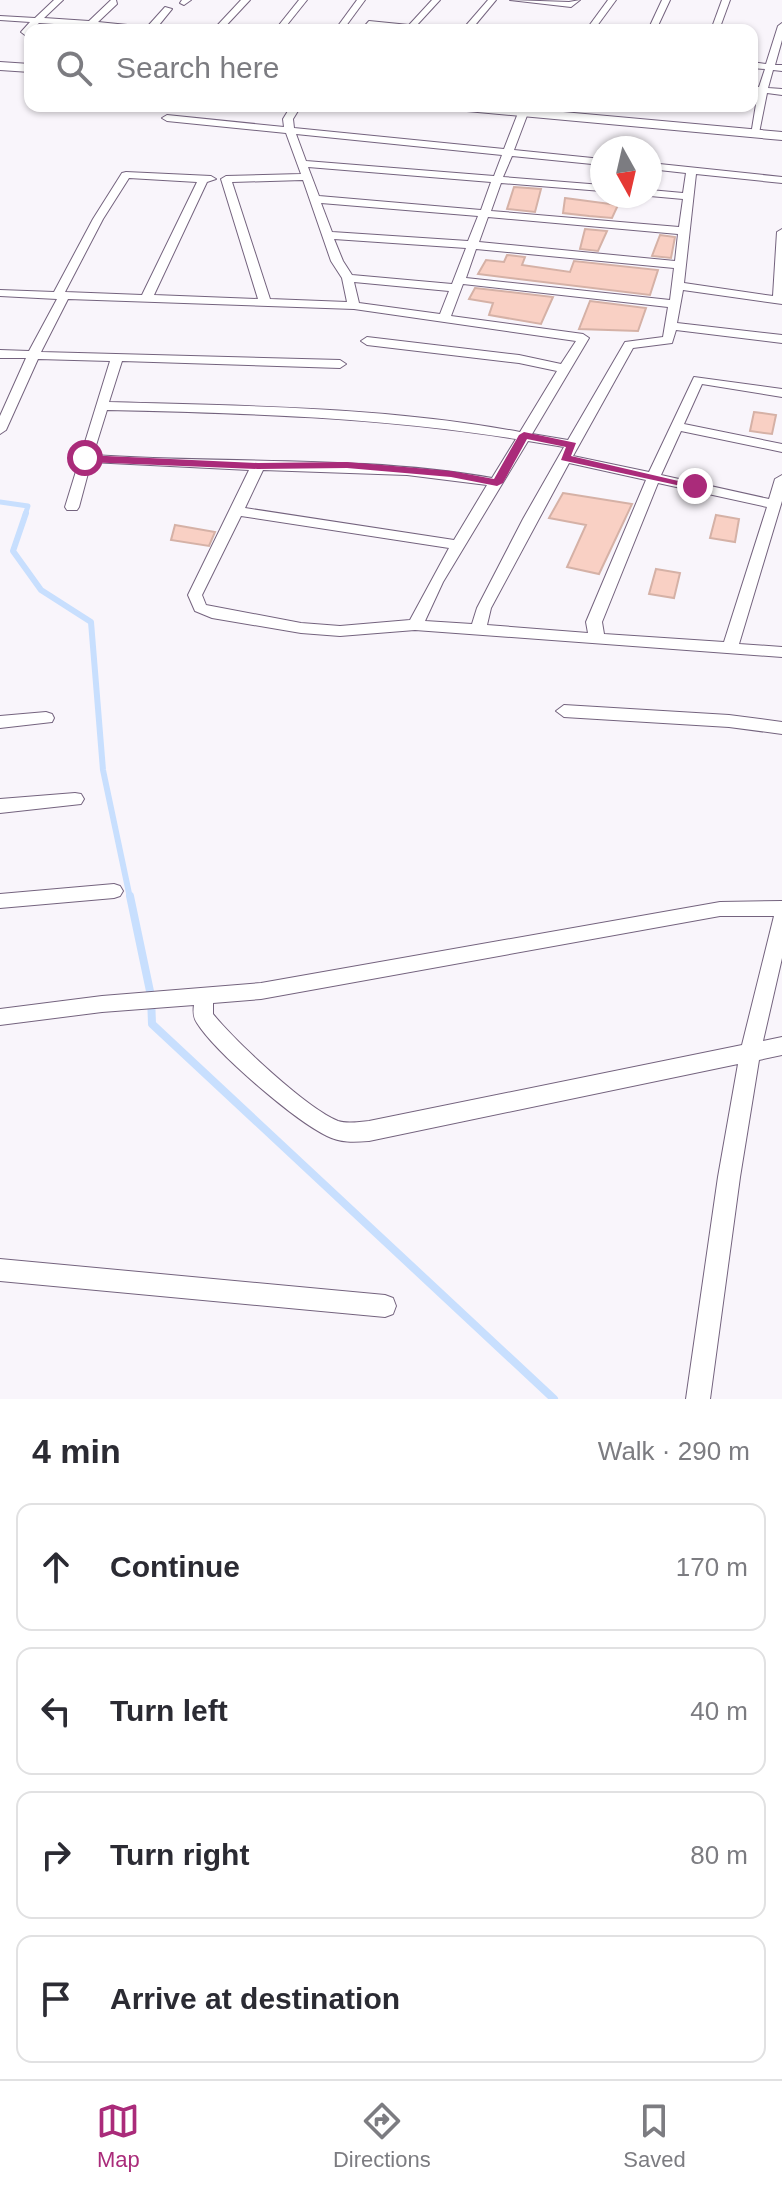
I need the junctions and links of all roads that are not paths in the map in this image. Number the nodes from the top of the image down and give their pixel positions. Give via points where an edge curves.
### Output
1 (59, 0) edge
2 (246, 0) edge
3 (303, 0) edge
4 (361, 0) edge
5 (436, 0) edge
6 (492, 0) edge
7 (514, 0) edge
8 (576, 0) edge
9 (612, 0) edge
10 (666, 0) edge
11 (726, 0) edge
12 (114, 2) dead end
13 (168, 9) dead end
14 (0, 18) edge
15 (38, 21) junction
16 (34, 24) edge
17 (63, 24) edge
18 (91, 24) edge
19 (154, 24) edge
20 (223, 24) edge
21 (284, 24) edge
22 (343, 24) edge
23 (414, 24) edge
24 (471, 24) edge
25 (594, 24) edge
26 (655, 24) edge
27 (717, 24) edge
28 (782, 26) edge
29 (758, 65) edge
30 (0, 66) edge
31 (770, 66) junction
32 (24, 68) edge
33 (782, 68) edge
34 (758, 88) edge
35 (758, 90) edge
36 (782, 92) edge
37 (292, 112) edge
38 (532, 112) edge
39 (543, 112) edge
40 (755, 112) edge
41 (167, 118) dead end
42 (293, 132) junction
43 (754, 133) junction
44 (782, 136) edge
45 (507, 153) junction
46 (590, 161) edge
47 (303, 164) junction
48 (662, 167) edge
49 (691, 170) junction
50 (307, 177) junction
51 (497, 177) junction
52 (203, 179) junction
53 (226, 179) junction
54 (782, 180) edge
55 (590, 187) edge
56 (662, 194) edge
57 (689, 197) junction
58 (316, 199) junction
59 (485, 211) junction
60 (684, 231) junction
61 (782, 232) edge
62 (329, 235) junction
63 (472, 245) junction
64 (679, 265) junction
65 (348, 278) junction
66 (456, 284) junction
67 (678, 286) junction
68 (0, 293) edge
69 (62, 295) junction
70 (147, 297) junction
71 (781, 300) edge
72 (265, 303) junction
73 (673, 304) junction
74 (354, 306) junction
75 (444, 319) junction
76 (672, 326) junction
77 (782, 339) edge
78 (367, 341) dead end
79 (0, 354) edge
80 (35, 355) junction
81 (117, 358) junction
82 (340, 364) dead end
83 (566, 369) junction
84 (782, 393) edge
85 (6, 402) edge
86 (101, 406) junction
87 (677, 426) junction
88 (0, 430) edge
89 (524, 435) junction
90 (572, 445) junction
91 (782, 448) edge
92 (85, 458) junction
93 (565, 458) junction
94 (258, 466) junction
95 (653, 478) junction
96 (782, 479) edge
97 (497, 483) junction
98 (774, 504) junction
99 (72, 507) dead end
100 (238, 511) junction
101 (459, 545) junction
102 (415, 625) junction
103 (478, 629) junction
104 (597, 637) junction
105 (729, 650) junction
106 (782, 652) edge
107 (564, 711) dead end
108 (46, 718) dead end
109 (0, 722) edge
110 (782, 728) edge
111 (75, 799) dead end
112 (0, 806) edge
113 (114, 891) dead end
114 (0, 901) edge
115 (782, 908) edge
116 (782, 918) edge
117 (204, 994) junction
118 (0, 1017) edge
119 (782, 1046) edge
120 (750, 1054) junction
121 (0, 1270) edge
122 (385, 1306) dead end
123 (698, 1399) edge

1 - 15 street
2 - 20 street
3 - 21 street
4 - 22 street
5 - 23 street
6 - 24 street
7 - 8 street via 560,5
9 - 25 street
10 - 26 street
11 - 27 street
12 - 18 street
13 - 19 street
14 - 15 street
15 - 16 street
15 - 17 street
28 - 31 street
29 - 31 street
30 - 32 street
31 - 33 street
31 - 34 street
35 - 36 street
37 - 42 street via 288,119
38 - 45 street
39 - 43 street
40 - 43 street
41 - 42 street
42 - 45 street
42 - 47 street
43 - 44 street
45 - 46 street
45 - 51 street
47 - 50 street
47 - 51 street
48 - 49 street
49 - 54 street
49 - 57 street
50 - 53 street
50 - 58 street
51 - 55 street
51 - 59 street
52 - 53 street
52 - 69 street via 126,175
52 - 70 street
53 - 72 street
56 - 57 street
57 - 60 street
58 - 59 street
58 - 62 street
59 - 60 street
59 - 63 street
60 - 64 street
61 - 71 street
62 - 63 street
62 - 65 street
63 - 64 street
63 - 66 street
64 - 67 street
65 - 66 street
65 - 74 street
66 - 73 street
66 - 75 street
67 - 71 street
67 - 73 street
68 - 69 street
69 - 70 street
69 - 80 street
70 - 72 street
72 - 74 street
73 - 76 street
74 - 75 street
75 - 83 street via 583,338
76 - 77 street
76 - 90 street via 668,340 629,345
78 - 83 street
79 - 80 street
80 - 81 street
80 - 85 street
81 - 82 street
81 - 86 street
83 - 89 street
84 - 87 street via 698,380
85 - 88 street
86 - 89 street via 347,413
86 - 92 street
87 - 91 street
87 - 95 street
89 - 90 street
89 - 97 street
90 - 93 street
92 - 94 street
92 - 99 street
93 - 95 street
93 - 103 street via 484,608
94 - 97 street via 347,465
94 - 100 street
95 - 98 street
95 - 104 street via 594,622
96 - 98 street
97 - 101 street
98 - 105 street
100 - 101 street
100 - 102 street via 195,595 200,608 228,618 340,631
101 - 102 street
102 - 103 street
103 - 104 street
104 - 105 street
105 - 106 street
107 - 110 street
108 - 109 street
111 - 112 street
113 - 114 street
115 - 117 street via 720,909 261,991
116 - 120 street
117 - 118 street
117 - 120 street via 203,1016 225,1043 319,1122 344,1133
119 - 120 street
120 - 123 street
121 - 122 street

